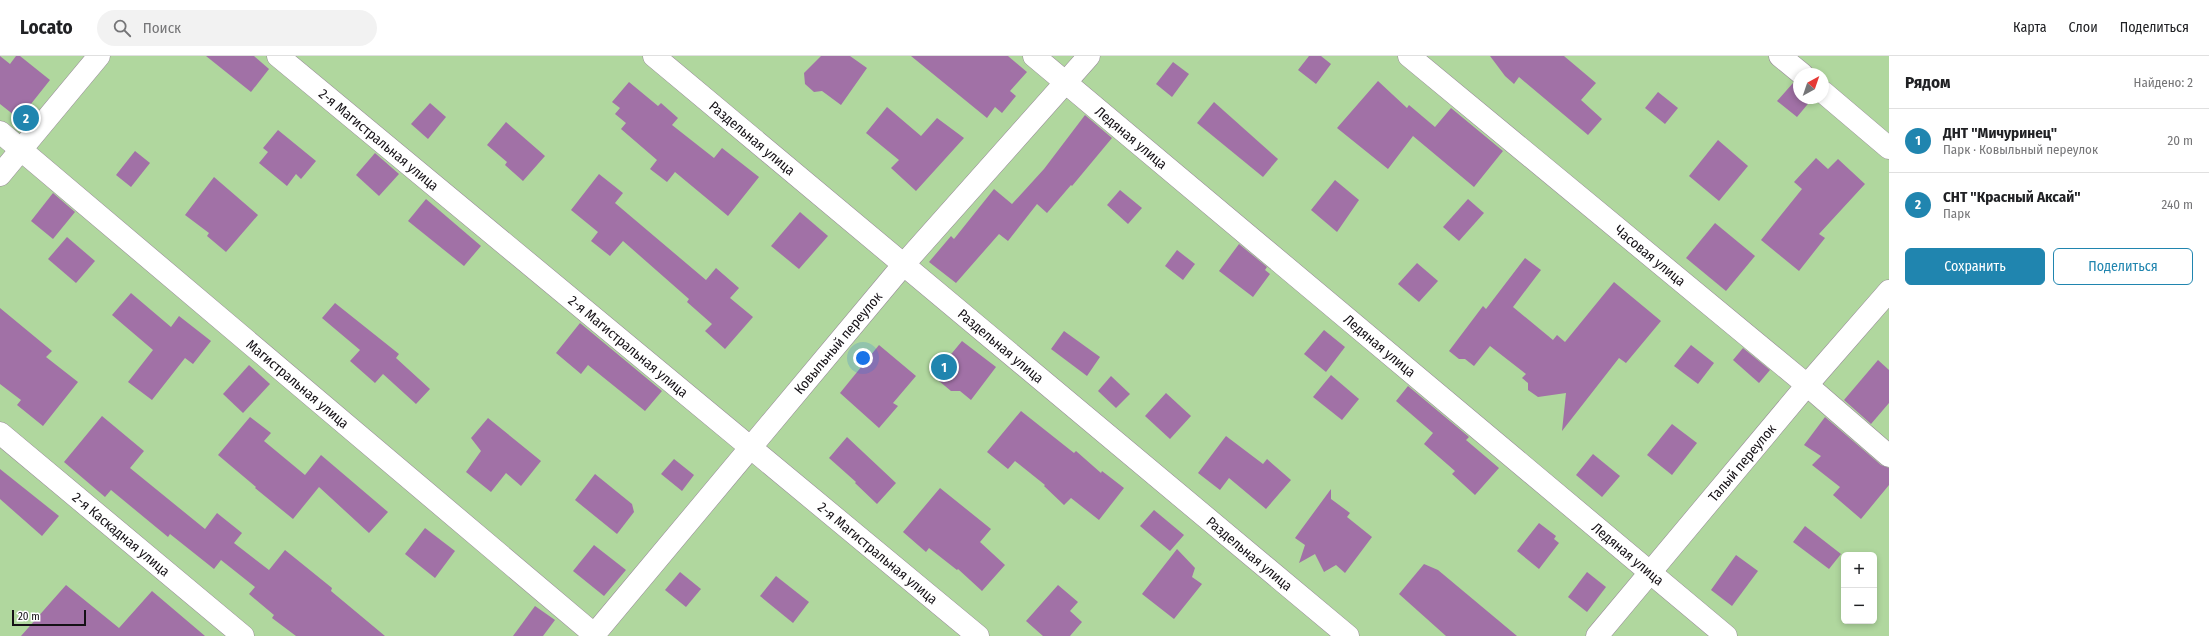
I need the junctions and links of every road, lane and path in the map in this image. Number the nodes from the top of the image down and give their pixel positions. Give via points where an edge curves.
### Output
1 (99, 56) edge
2 (278, 56) edge
3 (654, 56) edge
4 (1034, 56) edge
5 (1089, 56) edge
6 (1410, 56) edge
7 (1780, 56) edge
8 (1795, 68) edge
9 (1066, 83) junction
10 (1829, 97) edge
11 (0, 132) edge
12 (1889, 148) edge
13 (21, 150) junction
14 (0, 175) edge
15 (904, 264) junction
16 (1889, 291) edge
17 (1807, 385) junction
18 (0, 434) edge
19 (751, 448) junction
20 (1889, 456) edge
21 (1650, 573) junction
22 (243, 636) edge
23 (595, 636) edge
24 (978, 636) edge
25 (1348, 636) edge
26 (1597, 636) edge
27 (1726, 636) edge

1 - 13 street
2 - 19 street, 2-я Магистральная улица
3 - 15 street, Раздельная улица
4 - 9 street, Ледяная улица
5 - 9 street, Ковыльный переулок
6 - 17 street, Часовая улица
7 - 8 street
9 - 15 street, Ковыльный переулок
9 - 21 street, Ледяная улица
10 - 12 street
11 - 13 street, Магистральная улица
13 - 14 street
13 - 23 street, Магистральная улица
15 - 19 street, Ковыльный переулок
15 - 25 street, Раздельная улица
16 - 17 street, Талый переулок
17 - 20 street, Часовая улица
17 - 21 street, Талый переулок
18 - 22 street, 2-я Каскадная улица
19 - 23 street, Ковыльный переулок
19 - 24 street, 2-я Магистральная улица
21 - 26 street, Талый переулок
21 - 27 street, Ледяная улица

